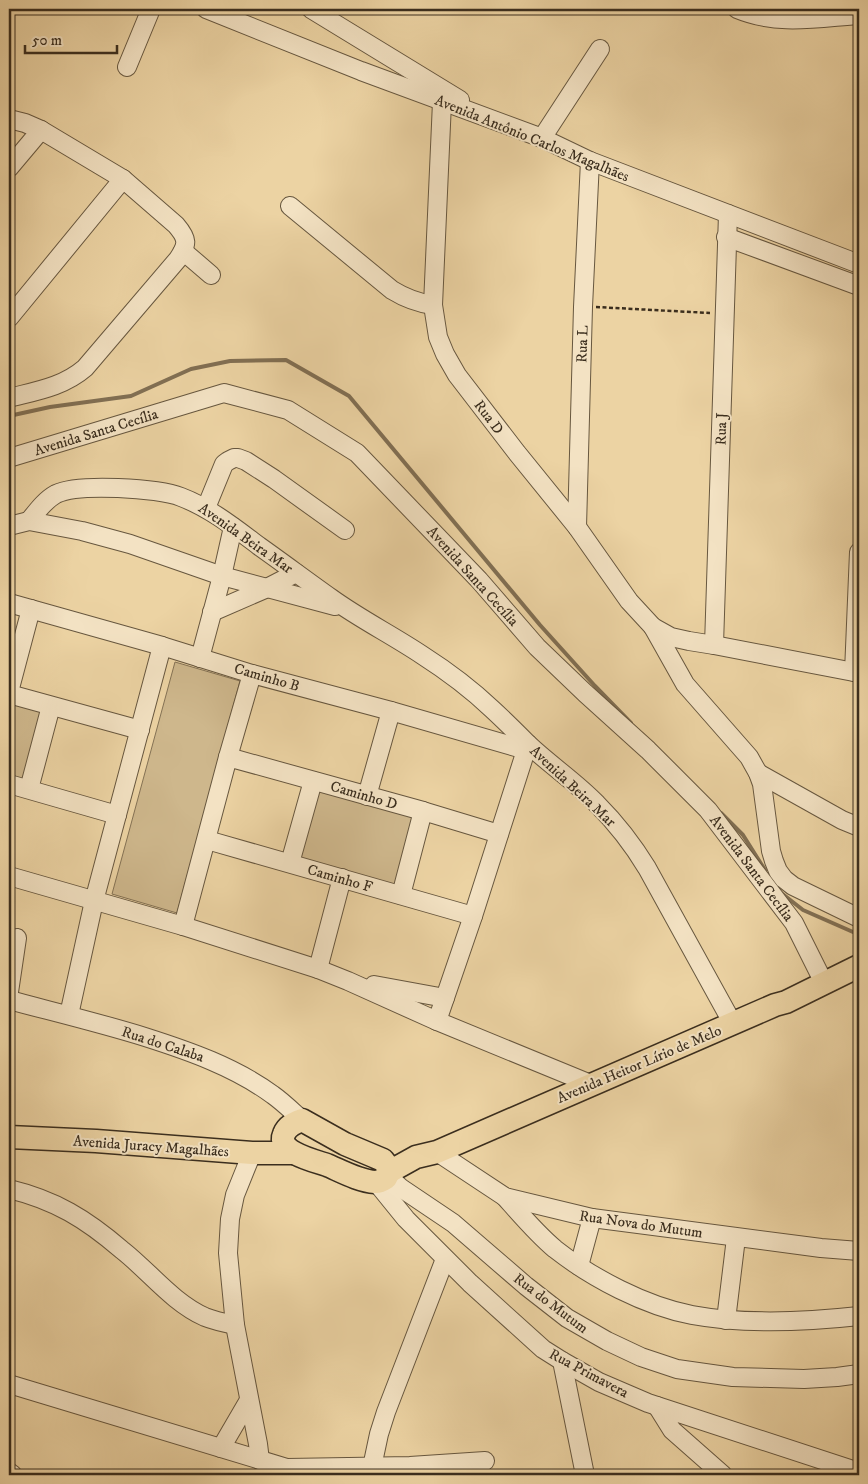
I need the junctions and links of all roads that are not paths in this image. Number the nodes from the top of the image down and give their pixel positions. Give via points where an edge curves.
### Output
1 (151, 9) edge
2 (206, 9) edge
3 (310, 9) edge
4 (736, 9) edge
5 (859, 16) edge
6 (373, 48) junction
7 (600, 49) dead end
8 (127, 67) dead end
9 (361, 71) junction
10 (442, 102) junction
11 (9, 119) edge
12 (493, 120) junction
13 (41, 130) junction
14 (542, 138) junction
15 (590, 161) junction
16 (9, 168) edge
17 (123, 179) junction
18 (290, 206) dead end
19 (728, 214) junction
20 (726, 237) junction
21 (180, 255) junction
22 (859, 264) edge
23 (211, 275) dead end
24 (859, 286) edge
25 (434, 305) junction
26 (9, 318) edge
27 (9, 398) edge
28 (9, 458) edge
29 (206, 508) junction
30 (29, 521) junction
31 (9, 526) edge
32 (233, 526) junction
33 (577, 527) junction
34 (345, 530) dead end
35 (859, 552) edge
36 (296, 573) junction
37 (222, 576) junction
38 (265, 589) junction
39 (9, 603) edge
40 (31, 609) junction
41 (346, 609) junction
42 (212, 612) junction
43 (653, 627) junction
44 (714, 645) junction
45 (162, 646) junction
46 (200, 658) junction
47 (856, 672) edge
48 (252, 674) junction
49 (9, 693) edge
50 (51, 706) junction
51 (391, 711) junction
52 (140, 730) junction
53 (527, 747) junction
54 (228, 757) junction
55 (758, 773) junction
56 (313, 781) junction
57 (9, 784) edge
58 (29, 789) junction
59 (368, 796) junction
60 (423, 811) junction
61 (117, 815) junction
62 (859, 827) edge
63 (498, 834) junction
64 (207, 840) junction
65 (290, 863) junction
66 (9, 876) edge
67 (342, 878) junction
68 (401, 895) junction
69 (94, 900) junction
70 (473, 916) junction
71 (859, 918) edge
72 (184, 926) junction
73 (16, 938) dead end
74 (856, 967) edge
75 (318, 969) junction
76 (820, 975) junction
77 (348, 981) junction
78 (9, 992) edge
79 (445, 998) junction
80 (9, 1000) edge
81 (69, 1015) junction
82 (436, 1021) junction
83 (733, 1024) junction
84 (593, 1085) junction
85 (273, 1094) junction
86 (302, 1120) junction
87 (9, 1123) edge
88 (9, 1137) edge
89 (286, 1143) junction
90 (252, 1153) junction
91 (427, 1155) junction
92 (386, 1178) junction
93 (9, 1189) edge
94 (504, 1197) junction
95 (592, 1218) junction
96 (736, 1238) junction
97 (859, 1251) edge
98 (445, 1259) junction
99 (579, 1266) junction
100 (859, 1316) edge
101 (726, 1320) junction
102 (235, 1326) junction
103 (562, 1361) junction
104 (859, 1374) edge
105 (9, 1384) edge
106 (249, 1400) junction
107 (657, 1406) junction
108 (221, 1448) junction
109 (260, 1460) junction
110 (485, 1461) dead end
111 (372, 1467) junction
112 (9, 1472) edge
113 (287, 1472) edge
114 (859, 1472) edge
115 (14, 1475) edge
116 (585, 1475) edge
117 (723, 1475) edge

1 - 8 street
2 - 9 street, Avenida Antônio Carlos Magalhães
3 - 6 street
4 - 5 street via 775,19
6 - 9 street
6 - 12 street
7 - 14 street
9 - 10 street, Avenida Antônio Carlos Magalhães
10 - 12 street, Avenida Antônio Carlos Magalhães
10 - 25 street, Rua D
11 - 13 street
12 - 14 street, Avenida Antônio Carlos Magalhães
13 - 16 street
13 - 17 street
14 - 15 street, Avenida Antônio Carlos Magalhães
15 - 19 street, Avenida Antônio Carlos Magalhães
15 - 33 street, Rua L
17 - 21 street via 183,232 186,246
17 - 26 street
18 - 25 street via 392,290 414,301
19 - 20 street, Rua J
19 - 22 street, Avenida Antônio Carlos Magalhães
20 - 24 street
20 - 44 street, Rua J
21 - 23 street
21 - 27 street via 98,354 75,376 60,385
25 - 33 street, Rua D via 438,338 457,375
28 - 76 street, Avenida Santa Cecília via 224,393 288,410 358,453 480,580 537,647 708,810 794,924
29 - 30 street, Avenida Beira Mar via 166,493 129,489 68,490 50,498
29 - 32 street, Avenida Beira Mar
29 - 34 street via 224,464 238,458
30 - 31 street, Avenida Beira Mar
30 - 37 street, Avenida Beira Mar via 106,537
32 - 36 street, Avenida Beira Mar
32 - 37 street
33 - 43 street, Rua D via 617,586
35 - 47 street
36 - 38 street
36 - 41 street, Avenida Beira Mar
37 - 38 street, Avenida Beira Mar
37 - 42 street
38 - 41 street, Avenida Beira Mar
38 - 42 street
39 - 40 street, Caminho B
40 - 45 street, Caminho B
40 - 49 street
41 - 53 street, Avenida Beira Mar via 412,648 460,682 491,708
42 - 46 street
43 - 44 street, Rua D via 671,637
43 - 55 street via 685,684
44 - 47 street, Rua D
45 - 46 street, Caminho B
45 - 52 street
46 - 48 street, Caminho B
48 - 51 street, Caminho B
48 - 54 street
49 - 50 street
50 - 52 street
50 - 58 street
51 - 53 street, Caminho B
51 - 59 street
52 - 61 street
53 - 63 street
53 - 83 street, Avenida Beira Mar via 597,804 636,850
54 - 56 street, Caminho D
54 - 64 street
55 - 62 street
55 - 71 street via 771,851 778,871 793,886
56 - 59 street, Caminho D
56 - 65 street
57 - 58 street
58 - 61 street
59 - 60 street, Caminho D
60 - 63 street, Caminho D
60 - 68 street
61 - 69 street
63 - 70 street
64 - 65 street, Caminho F
64 - 72 street
65 - 67 street, Caminho F
66 - 69 street
67 - 68 street, Caminho F
67 - 75 street
68 - 70 street, Caminho F
69 - 72 street
69 - 81 street
70 - 79 street
72 - 75 street
73 - 78 street
74 - 76 main road, Avenida Heitor Lírio de Melo
75 - 77 street
76 - 83 main road, Avenida Heitor Lírio de Melo via 786,1002
77 - 79 street
77 - 82 street
79 - 82 street
80 - 81 street, Rua do Calaba
81 - 85 street, Rua do Calaba via 189,1052
82 - 84 street
83 - 84 main road, Avenida Heitor Lírio de Melo
84 - 91 main road, Avenida Heitor Lírio de Melo
85 - 86 street, Rua do Calaba
85 - 89 street
86 - 89 main road via 289,1126
86 - 92 main road via 345,1144
87 - 89 main road, Avenida Juracy Magalhães
88 - 90 main road, Avenida Juracy Magalhães
89 - 90 main road, Avenida Juracy Magalhães
89 - 92 main road via 358,1178
90 - 102 street via 235,1195 228,1234
91 - 92 main road, Avenida Heitor Lírio de Melo
91 - 94 street, Rua Nova do Mutum
92 - 98 street, Rua Primavera via 406,1219
92 - 104 street, Rua do Mutum via 453,1223 567,1318 641,1357 678,1369 733,1377 804,1379
93 - 102 street via 41,1198 74,1214 115,1244 184,1305 206,1317
94 - 95 street, Rua Nova do Mutum
94 - 99 street via 537,1233
95 - 96 street, Rua Nova do Mutum
95 - 99 street
96 - 97 street, Rua Nova do Mutum
96 - 101 street
98 - 103 street, Rua Primavera via 486,1299
98 - 111 street via 386,1412
99 - 101 street via 644,1300 690,1315
100 - 101 street
102 - 106 street
103 - 107 street, Rua Primavera via 599,1382
103 - 116 street
105 - 108 street
106 - 108 street
106 - 109 street
107 - 114 street, Rua Primavera
107 - 117 street via 672,1430
108 - 109 street
109 - 113 street
110 - 111 street
111 - 113 street
112 - 115 street

